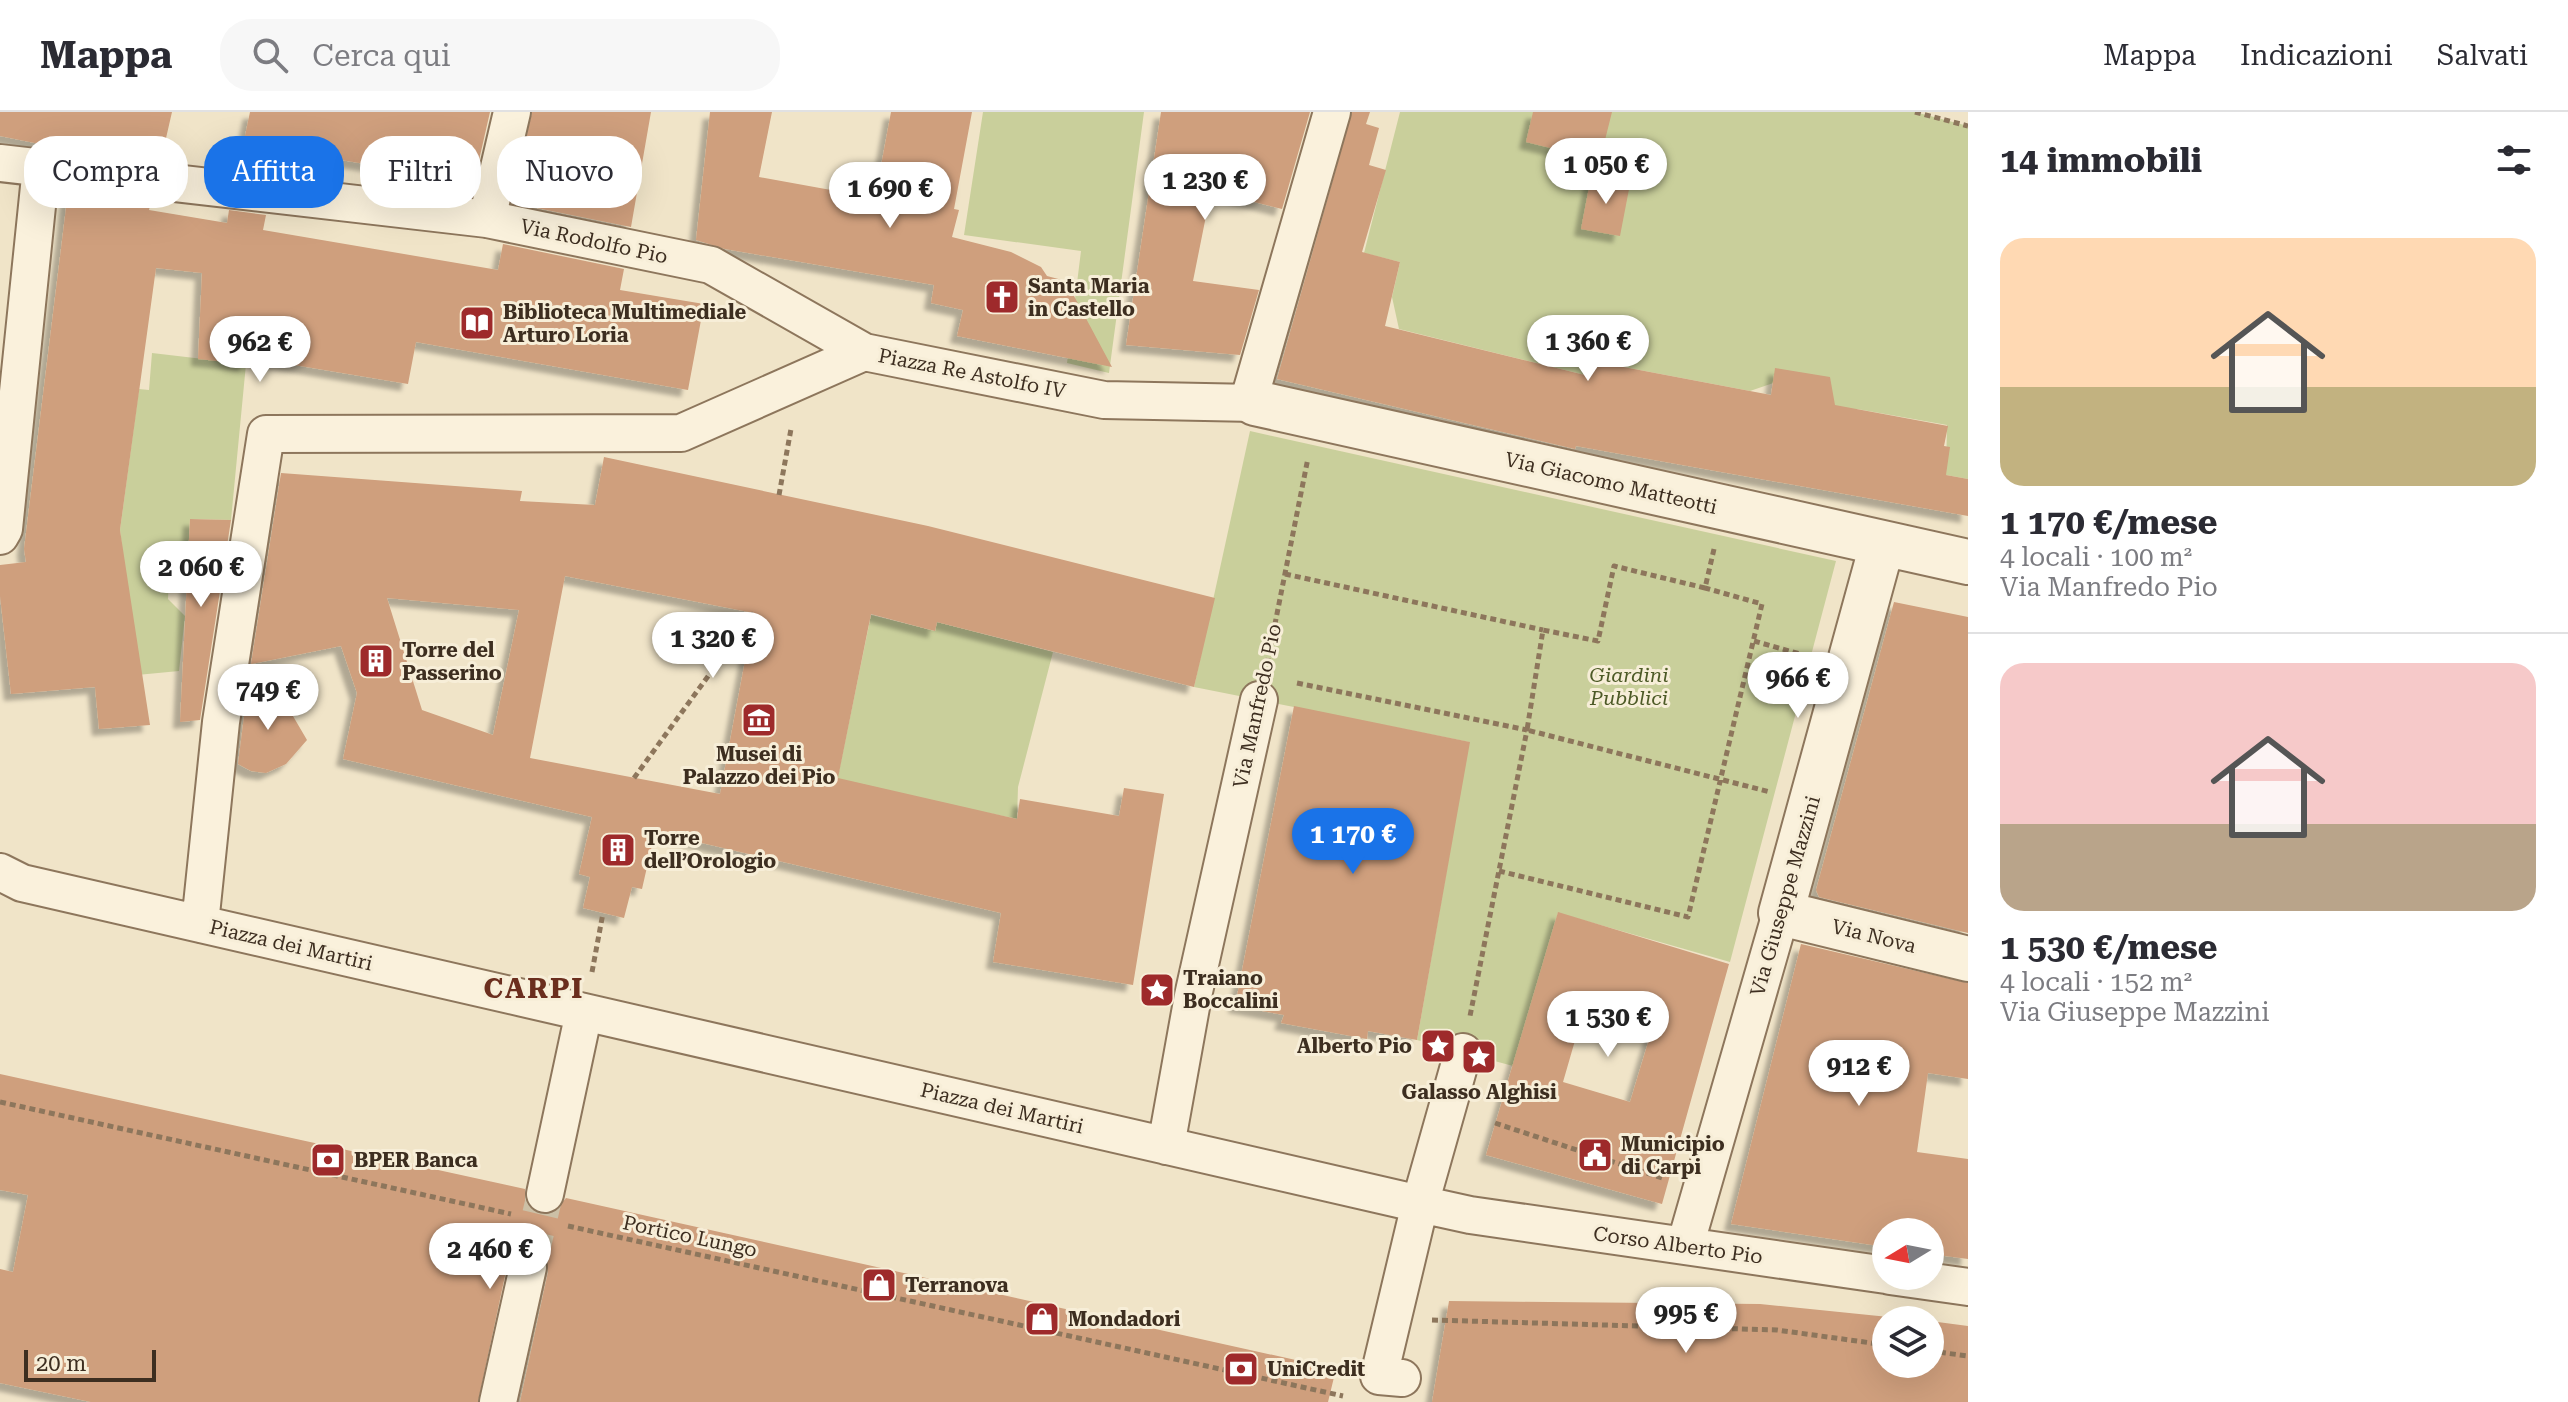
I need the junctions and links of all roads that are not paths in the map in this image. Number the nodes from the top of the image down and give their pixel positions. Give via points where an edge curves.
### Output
1 (512, 112) edge
2 (1332, 112) edge
3 (0, 163) edge
4 (24, 165) edge
5 (188, 184) edge
6 (37, 208) edge
7 (487, 219) junction
8 (711, 265) joint
9 (864, 352) junction
10 (1252, 403) junction
11 (0, 536) edge
12 (1882, 545) junction
13 (1968, 562) edge
14 (1261, 688) road end
15 (0, 872) edge
16 (1781, 913) junction
17 (200, 924) junction
18 (1968, 959) edge
19 (584, 1012) junction
20 (1463, 1052) road end
21 (1166, 1146) junction
22 (1420, 1204) junction
23 (553, 1209) tunnel mouth
24 (1470, 1215) joint
25 (1685, 1246) junction
26 (528, 1267) tunnel mouth
27 (1872, 1274) edge
28 (1944, 1284) edge
29 (1968, 1287) edge
30 (1385, 1385) edge
31 (498, 1402) edge

1 - 7 street
2 - 10 street
3 - 4 street, Via Rodolfo Pio
5 - 7 street, Via Rodolfo Pio
6 - 11 street
7 - 8 street, Via Rodolfo Pio
8 - 9 street, Piazza Re Astolfo IV
9 - 10 street, Piazza Re Astolfo IV via 1104,400
9 - 17 street via 681,433 266,434 221,722
10 - 12 street, Via Giacomo Matteotti
12 - 13 street, Via Giacomo Matteotti
12 - 16 street, Via Giuseppe Mazzini
14 - 21 street, Via Manfredo Pio via 1193,996
15 - 17 street, Piazza dei Martiri via 22,883
16 - 18 street, Via Nova
16 - 25 street, Via Giuseppe Mazzini
17 - 19 street, Piazza dei Martiri
19 - 21 street, Piazza dei Martiri
19 - 23 street
20 - 22 street
21 - 22 street, Piazza dei Martiri
22 - 24 street, Piazza dei Martiri
22 - 30 street
24 - 25 street, Corso Alberto Pio
25 - 27 street, Corso Alberto Pio
26 - 31 street
28 - 29 street, Corso Alberto Pio

